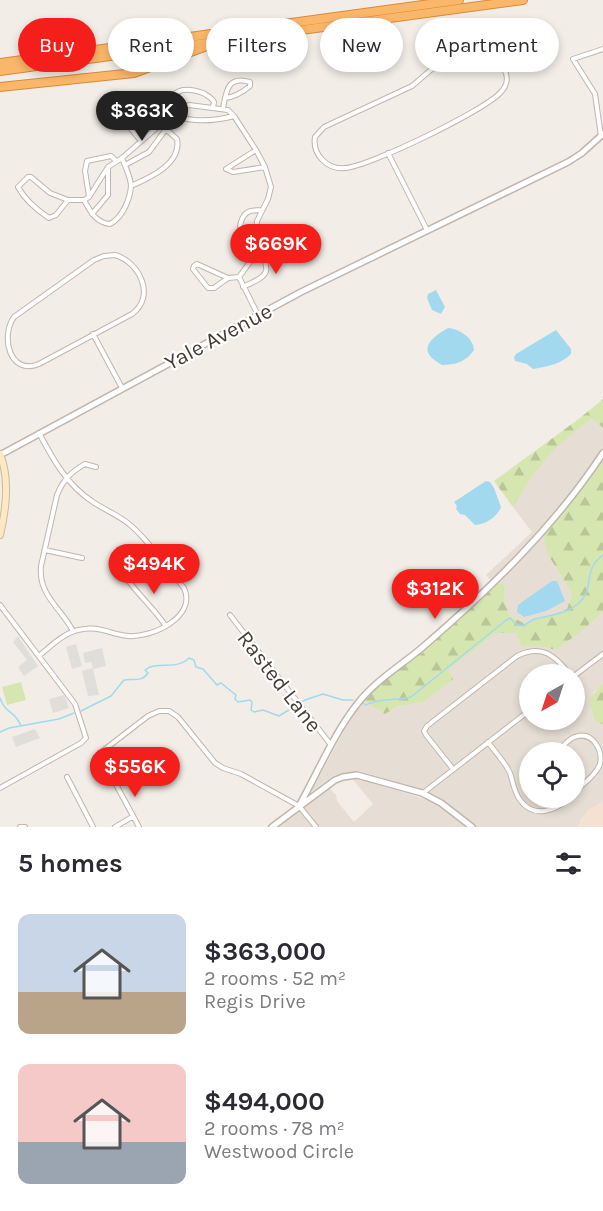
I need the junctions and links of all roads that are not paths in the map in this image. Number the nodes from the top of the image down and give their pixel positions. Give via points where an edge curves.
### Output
1 (459, 0) edge
2 (523, 0) edge
3 (308, 29) edge
4 (603, 49) edge
5 (108, 56) edge
6 (0, 63) edge
7 (0, 71) edge
8 (131, 72) edge
9 (0, 87) edge
10 (225, 98) junction
11 (213, 107) junction
12 (223, 109) junction
13 (172, 114) junction
14 (234, 116) junction
15 (159, 125) junction
16 (166, 129) junction
17 (602, 135) edge
18 (141, 141) junction
19 (256, 150) junction
20 (388, 153) junction
21 (123, 158) junction
22 (116, 161) junction
23 (125, 165) junction
24 (108, 167) junction
25 (265, 167) junction
26 (131, 186) junction
27 (89, 197) junction
28 (68, 200) junction
29 (84, 200) junction
30 (262, 210) junction
31 (92, 214) junction
32 (427, 230) junction
33 (255, 250) junction
34 (239, 277) junction
35 (228, 278) junction
36 (243, 287) junction
37 (258, 315) junction
38 (93, 334) junction
39 (122, 388) junction
40 (39, 434) junction
41 (603, 453) edge
42 (0, 455) edge
43 (96, 467) dead end
44 (66, 478) junction
45 (0, 535) edge
46 (45, 550) junction
47 (82, 558) dead end
48 (125, 576) dead end
49 (0, 605) edge
50 (230, 615) dead end
51 (165, 625) junction
52 (73, 631) junction
53 (603, 654) edge
54 (40, 655) junction
55 (560, 664) edge
56 (585, 668) edge
57 (519, 718) edge
58 (488, 742) junction
59 (568, 742) edge
60 (332, 746) junction
61 (100, 753) dead end
62 (453, 769) junction
63 (67, 777) dead end
64 (113, 779) dead end
65 (585, 782) edge
66 (0, 788) edge
67 (422, 793) junction
68 (519, 797) edge
69 (299, 806) junction
70 (531, 808) edge
71 (557, 808) edge
72 (132, 817) junction
73 (93, 827) edge
74 (116, 827) edge
75 (139, 827) edge
76 (272, 827) edge
77 (316, 827) edge
78 (472, 827) edge

1 - 6 highway
2 - 3 highway
4 - 17 street via 573,59 595,94
5 - 7 highway
8 - 9 highway
10 - 10 street via 234,97 250,82 237,81 228,86
10 - 12 street
11 - 12 street
11 - 13 street via 183,106
11 - 13 street via 211,97 187,88 167,101 166,107
12 - 14 street
13 - 14 street via 199,121
13 - 15 street
14 - 19 street
15 - 16 street
15 - 18 street
15 - 18 street via 129,110 123,111 123,119
16 - 23 street via 149,152
16 - 26 street via 178,143 173,157 156,174
17 - 32 street, Yale Avenue via 568,162
18 - 21 street
19 - 25 street
19 - 25 street via 226,169 233,172
20 - 20 street via 339,169 324,162 315,146 315,137 324,127 412,86 439,63 484,57 497,60 505,70 504,88 496,96 457,120
20 - 32 street
21 - 22 street
21 - 23 street
22 - 24 street
22 - 27 street via 111,156 87,161
23 - 26 street
24 - 27 street
24 - 31 street via 108,195
25 - 30 street via 271,187
26 - 31 street via 123,210 114,222 105,224
27 - 29 street
28 - 28 street via 49,218 18,187 31,177 50,193
28 - 29 street
29 - 31 street
30 - 33 street via 257,221
30 - 33 street via 250,210 240,222 240,232
32 - 37 street, Yale Avenue
33 - 34 street
33 - 36 street via 263,259 266,272
34 - 35 street
34 - 36 street
35 - 35 street via 197,264 193,269 208,288
36 - 37 street
37 - 39 street, Yale Avenue
38 - 38 street via 33,366 18,362 5,341 8,326 18,313 94,260 121,257 136,270 144,298 136,311
38 - 39 street
39 - 40 street, Yale Avenue
40 - 42 street, Yale Avenue
40 - 44 street
41 - 60 street via 575,493 489,586 363,697
42 - 45 main road, Yale Avenue via 5,486
43 - 44 street via 85,465
44 - 46 street via 57,495
44 - 51 street via 86,497 130,524 184,588 186,608
46 - 47 street
46 - 52 street via 40,576 43,588
48 - 51 street
49 - 54 street
50 - 60 street, Rasted Lane
51 - 52 street via 145,635 126,636 96,628
52 - 54 street
53 - 56 street
54 - 66 street via 75,704 86,738
55 - 62 street via 546,652 527,651 427,726 426,735
57 - 58 street
58 - 62 street
58 - 68 street via 509,772
59 - 65 street via 585,735 599,746 600,765
60 - 69 street
61 - 69 street via 148,716 169,711 223,768
62 - 67 street
63 - 73 street
64 - 72 street
67 - 69 street via 350,775 335,780
67 - 78 street via 441,802
69 - 76 street
69 - 77 street
70 - 71 street via 548,812
72 - 74 street
72 - 75 street

